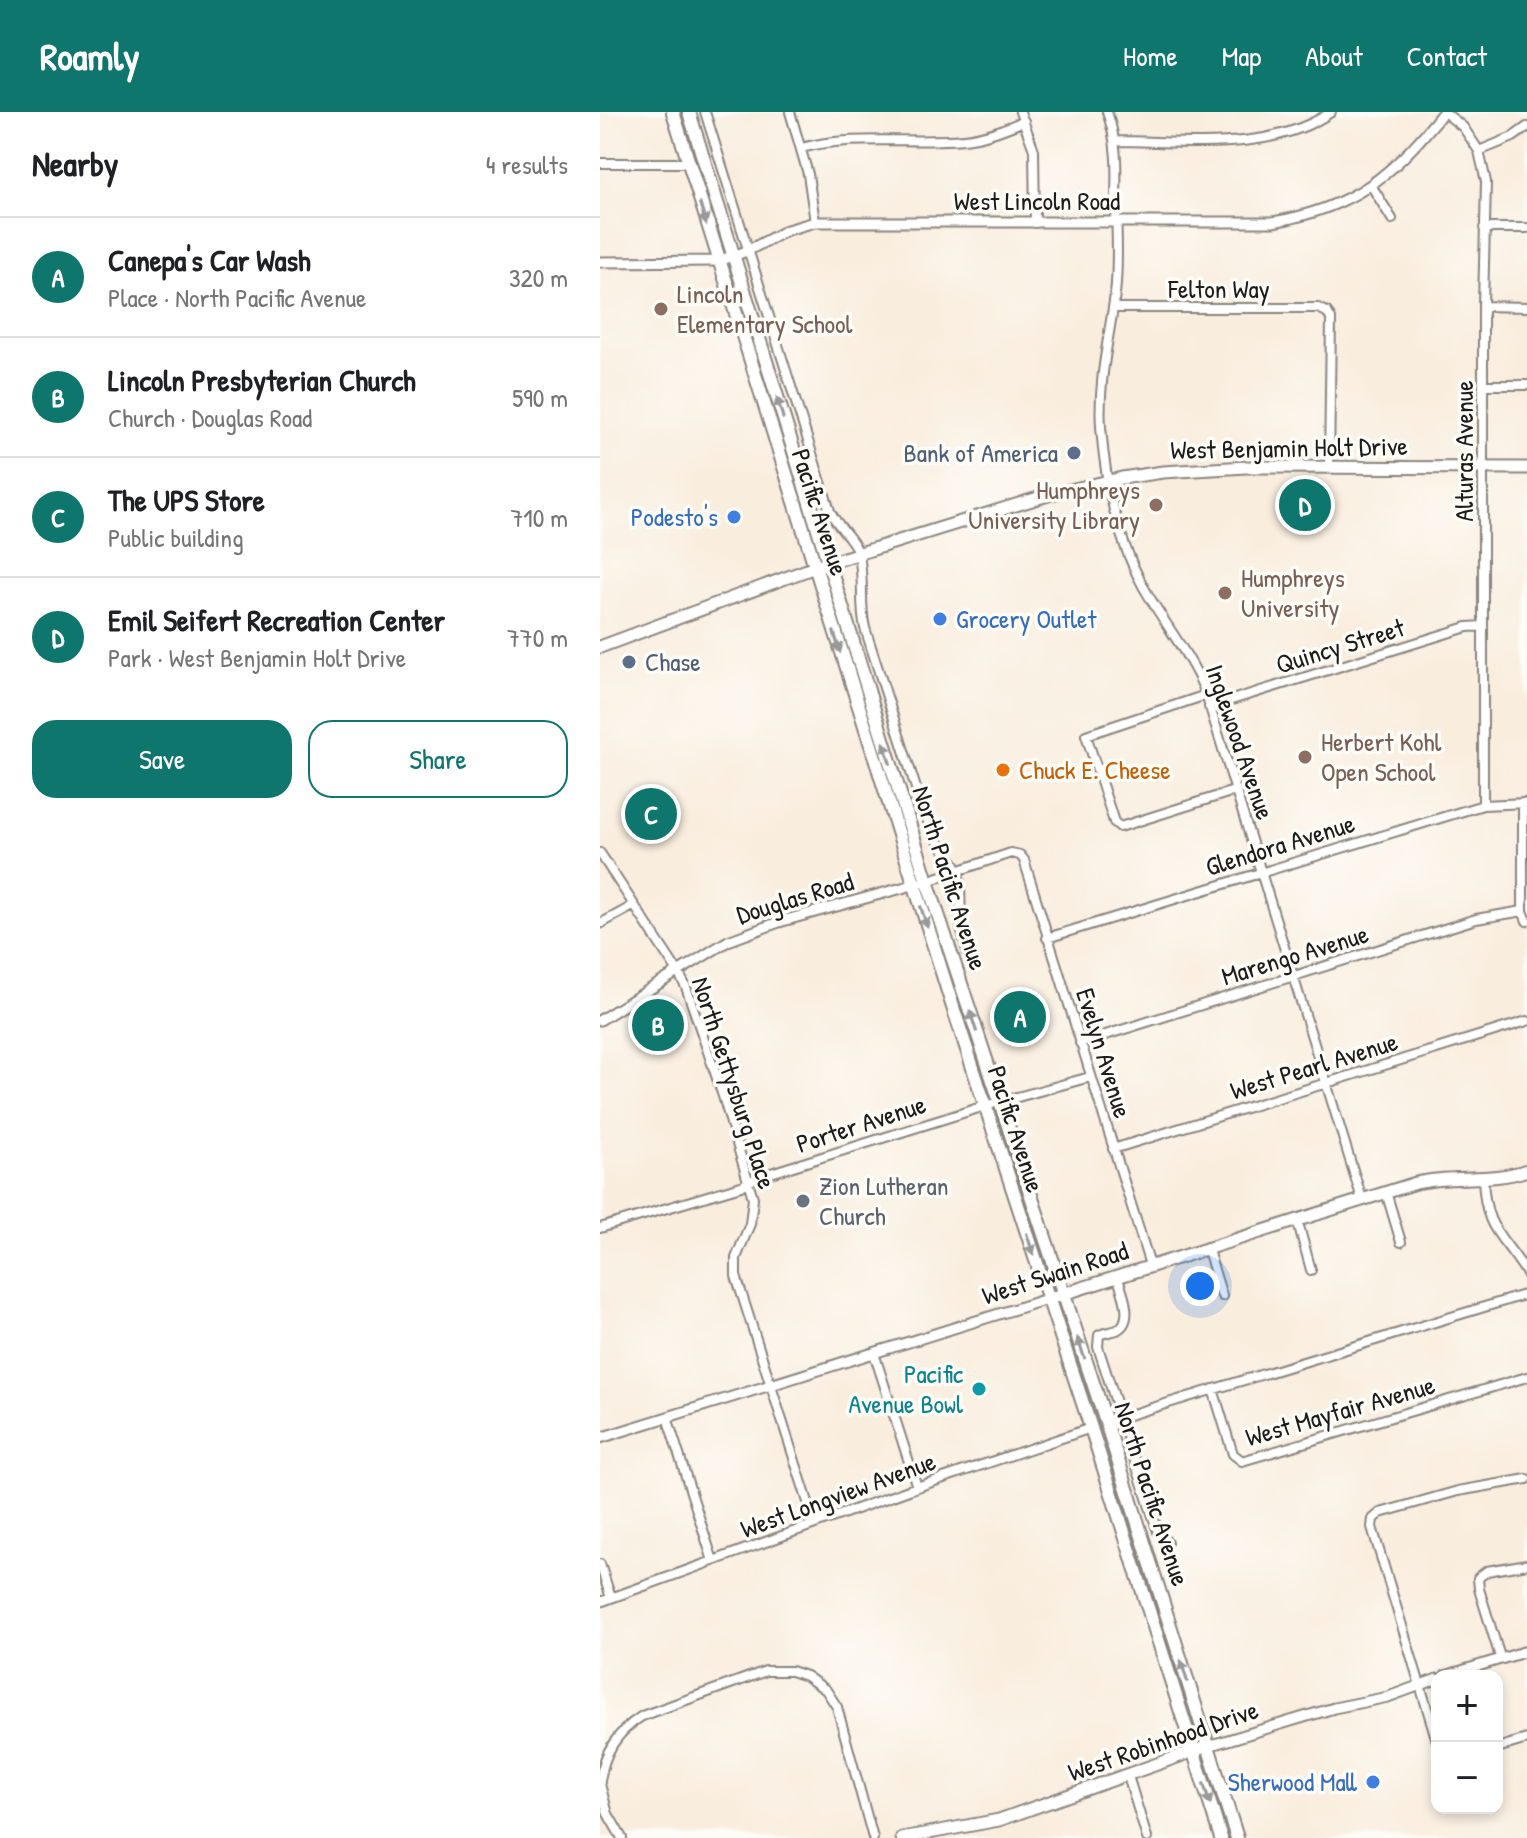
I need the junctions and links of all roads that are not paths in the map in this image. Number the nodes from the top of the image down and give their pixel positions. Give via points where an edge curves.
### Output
1 (673, 112) edge
2 (689, 112) edge
3 (705, 112) edge
4 (790, 112) edge
5 (1020, 112) edge
6 (1107, 112) edge
7 (1331, 112) edge
8 (1443, 112) edge
9 (1024, 121) junction
10 (1527, 127) edge
11 (1115, 141) junction
12 (801, 148) junction
13 (1479, 151) junction
14 (600, 163) edge
15 (688, 163) junction
16 (1371, 185) junction
17 (1392, 219) dead end
18 (815, 222) junction
19 (1035, 223) junction
20 (1116, 223) junction
21 (1484, 228) junction
22 (1527, 228) edge
23 (747, 251) junction
24 (733, 257) junction
25 (718, 261) junction
26 (600, 262) edge
27 (1483, 306) junction
28 (1527, 307) edge
29 (1113, 308) junction
30 (1484, 385) junction
31 (1527, 385) edge
32 (1329, 467) junction
33 (1484, 468) junction
34 (1527, 468) edge
35 (1110, 481) junction
36 (858, 554) junction
37 (822, 565) junction
38 (1483, 626) junction
39 (600, 647) edge
40 (1206, 695) junction
41 (1209, 707) junction
42 (1237, 790) junction
43 (1525, 803) edge
44 (1483, 805) junction
45 (600, 853) edge
46 (1018, 854) joint
47 (1262, 871) junction
48 (957, 872) junction
49 (921, 883) junction
50 (633, 906) junction
51 (1523, 911) junction
52 (1527, 921) edge
53 (600, 924) edge
54 (1047, 938) junction
55 (969, 958) dead end
56 (678, 972) junction
57 (1293, 976) junction
58 (600, 1020) edge
59 (1527, 1021) edge
60 (1080, 1043) junction
61 (1090, 1077) junction
62 (1327, 1083) junction
63 (999, 1103) junction
64 (985, 1106) junction
65 (1113, 1149) junction
66 (1527, 1170) edge
67 (1483, 1177) junction
68 (749, 1182) junction
69 (1386, 1192) junction
70 (1362, 1199) junction
71 (1297, 1219) junction
72 (600, 1228) edge
73 (1401, 1242) dead end
74 (1207, 1247) junction
75 (1150, 1265) junction
76 (1311, 1270) dead end
77 (1527, 1274) edge
78 (1117, 1276) junction
79 (1063, 1293) junction
80 (1527, 1294) edge
81 (1222, 1296) dead end
82 (1047, 1299) junction
83 (874, 1353) junction
84 (1527, 1377) edge
85 (1075, 1382) junction
86 (771, 1385) junction
87 (1213, 1389) junction
88 (1121, 1416) junction
89 (667, 1417) junction
90 (1106, 1422) junction
91 (1091, 1428) junction
92 (600, 1438) edge
93 (1527, 1479) edge
94 (917, 1487) junction
95 (1127, 1488) junction
96 (815, 1524) junction
97 (1167, 1542) dead end
98 (1128, 1546) junction
99 (713, 1561) junction
100 (600, 1564) edge
101 (1527, 1564) edge
102 (1161, 1596) junction
103 (611, 1598) junction
104 (600, 1602) edge
105 (1527, 1651) edge
106 (1500, 1657) junction
107 (1462, 1670) edge
108 (1431, 1682) edge
109 (1421, 1686) junction
110 (1431, 1720) edge
111 (1527, 1739) edge
112 (1208, 1746) junction
113 (1503, 1746) edge
114 (1193, 1751) junction
115 (1128, 1776) junction
116 (600, 1782) edge
117 (1146, 1835) edge
118 (622, 1838) edge
119 (873, 1838) edge
120 (902, 1838) edge
121 (1221, 1838) edge
122 (1237, 1838) edge

1 - 15 main road, Pacific Avenue
2 - 24 main road
3 - 23 street
4 - 12 street
5 - 9 street
6 - 11 street, Inglewood Avenue
7 - 11 street via 1270,138
8 - 13 street, Alturas Avenue via 1463,127
8 - 16 street, West Lincoln Road via 1411,152
9 - 12 street via 966,139 844,139
9 - 19 street via 1034,150
10 - 13 street
11 - 20 street, Inglewood Avenue
12 - 18 street
13 - 21 street, Alturas Avenue via 1486,182
14 - 15 street
15 -> 25 main road, Pacific Avenue
16 - 17 street
16 - 20 street, West Lincoln Road via 1334,205 1273,222
18 - 19 street, West Lincoln Road
18 - 23 street, West Lincoln Road
19 - 20 street, West Lincoln Road
20 - 29 street, Inglewood Avenue
21 - 22 street
21 - 27 street, Alturas Avenue
23 - 24 street, West Lincoln Road
23 - 36 street via 830,511
24 - 25 street, West Lincoln Road
37 -> 24 main road
25 - 26 street, West Lincoln Road
25 - 37 main road, Pacific Avenue
27 - 28 street
27 - 30 street, Alturas Avenue
29 - 32 street, Felton Way via 1325,310 1331,319
29 - 35 street, Inglewood Avenue via 1101,393
30 - 31 street
30 - 33 street, Alturas Avenue
32 - 33 main road, West Benjamin Holt Drive
32 - 35 main road, West Benjamin Holt Drive via 1218,467
33 - 34 main road, West Benjamin Holt Drive
33 - 38 street, Alturas Avenue
35 - 36 main road, West Benjamin Holt Drive
35 - 40 street, Inglewood Avenue via 1131,561
36 - 37 main road, West Benjamin Holt Drive
36 - 48 street via 861,608 875,659 929,826
37 - 39 main road, West Benjamin Holt Drive
37 - 49 main road, Pacific Avenue
38 - 41 street, Quincy Street
38 - 44 street, Alturas Avenue
40 - 41 street, Inglewood Avenue
40 - 42 street via 1086,735 1114,822 1120,827
41 - 42 street, Inglewood Avenue
42 - 47 street, Inglewood Avenue
43 - 44 street, Glendora Avenue
43 - 51 street
44 - 47 street, Glendora Avenue
45 - 50 street, North Gettysburg Place
46 - 48 street, Douglas Road
46 - 54 street, Evelyn Avenue
47 - 54 street, Glendora Avenue
47 - 57 street, Inglewood Avenue
48 - 49 street, Douglas Road
48 - 55 street
49 - 56 street, Douglas Road via 758,930 712,949
63 -> 49 main road, North Pacific Avenue
49 -> 64 main road, Pacific Avenue
50 - 53 street
50 - 56 street, North Gettysburg Place
51 - 52 street
51 - 57 street, Marengo Avenue via 1476,919
54 - 60 street, Evelyn Avenue
56 - 58 street, Douglas Road
56 - 68 street, North Gettysburg Place
57 - 60 street, Marengo Avenue
57 - 62 street, Inglewood Avenue
59 - 62 street, West Pearl Avenue
60 - 61 street, Evelyn Avenue
61 - 63 street, Porter Avenue
61 - 65 street, Evelyn Avenue
62 - 65 street, West Pearl Avenue
62 - 70 street, Inglewood Avenue
63 - 64 street, Porter Avenue
63 - 79 main road, North Pacific Avenue
64 - 68 street, Porter Avenue
64 -> 82 main road, Pacific Avenue
65 - 75 street, Evelyn Avenue
66 - 67 main road, West Swain Road
67 - 69 main road, West Swain Road via 1427,1180
67 - 77 street via 1489,1220
68 - 72 street, Porter Avenue
68 - 86 street, North Gettysburg Place via 753,1210 736,1258 736,1276
69 - 70 main road, West Swain Road
69 - 73 street
70 - 71 main road, West Swain Road
71 - 74 main road, West Swain Road
71 - 76 street
74 - 75 main road, West Swain Road
74 - 81 street
75 - 78 main road, West Swain Road
78 - 79 main road, West Swain Road
78 - 88 street via 1126,1317 1116,1331 1099,1335 1097,1341
79 - 82 main road, West Swain Road
90 -> 79 main road, North Pacific Avenue
80 - 87 street
82 - 83 street, West Swain Road
82 - 85 main road, Pacific Avenue
83 - 86 street, West Swain Road
83 - 94 street
84 - 87 street, West Mayfair Avenue via 1242,1461 1233,1454
85 - 90 main road via 1084,1389 1094,1416
85 - 91 main road, Pacific Avenue
86 - 89 street, West Swain Road
86 - 96 street, North Gettysburg Place
87 - 88 street
88 - 90 street
88 - 97 street via 1158,1532
89 - 92 street, West Swain Road
89 - 99 street
90 - 95 main road, North Pacific Avenue
91 - 94 street, West Longview Avenue
91 - 95 main road via 1100,1433 1115,1477
91 - 98 main road, Pacific Avenue
93 - 109 street via 1458,1491 1373,1519
94 - 96 street, West Longview Avenue
95 - 102 main road, North Pacific Avenue
96 - 99 street, West Longview Avenue
98 - 102 main road via 1139,1555 1150,1588
98 - 114 main road, Pacific Avenue
99 - 103 street, West Longview Avenue
100 - 103 street
101 - 106 street via 1487,1571 1478,1578
112 -> 102 main road, North Pacific Avenue
103 - 104 street, West Longview Avenue
105 - 106 street
106 - 107 street
108 - 109 street, West Robinhood Drive
109 - 110 street
109 - 112 street, West Robinhood Drive
111 - 113 street
112 - 114 main road, West Robinhood Drive
112 - 122 main road, North Pacific Avenue
114 - 115 main road, West Robinhood Drive
114 -> 121 main road, Pacific Avenue
115 - 117 street
115 - 120 main road, West Robinhood Drive via 999,1820
116 - 118 street via 608,1814
116 - 119 street via 609,1748 642,1716 766,1671 791,1671 820,1684 837,1707

